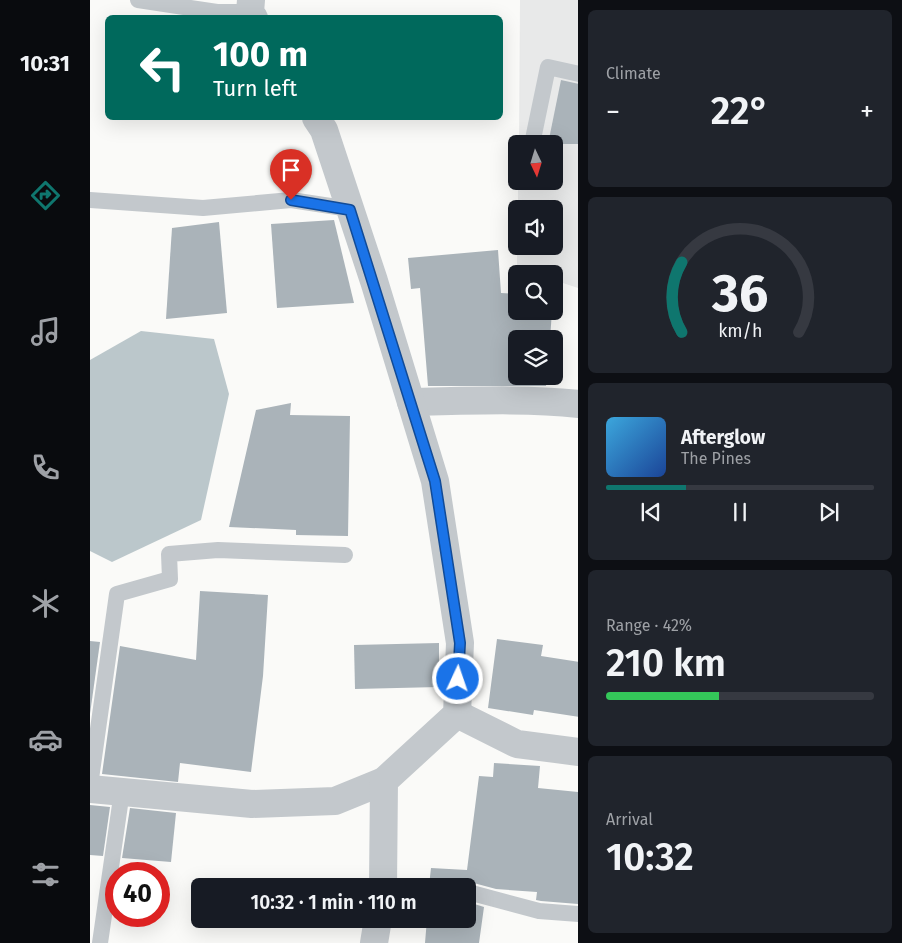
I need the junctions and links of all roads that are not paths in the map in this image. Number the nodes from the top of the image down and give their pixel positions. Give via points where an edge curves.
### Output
1 (138, 0) edge
2 (252, 10) edge
3 (578, 74) edge
4 (317, 120) edge
5 (534, 135) edge
6 (90, 200) edge
7 (350, 210) junction
8 (411, 402) junction
9 (578, 404) edge
10 (345, 555) dead end
11 (457, 714) junction
12 (578, 752) edge
13 (384, 781) junction
14 (90, 788) edge
15 (122, 791) junction
16 (383, 878) edge
17 (476, 894) edge
18 (578, 914) edge
19 (376, 928) edge
20 (100, 943) edge
21 (374, 943) edge

1 - 2 lane via 217,12
3 - 5 lane via 548,67
4 - 7 street via 324,130
6 - 7 lane via 203,208 291,200
7 - 8 street
8 - 9 street via 498,400
8 - 11 street via 435,481 460,643
10 - 14 lane via 218,550 170,554 170,580 117,594
11 - 12 street via 517,744
11 - 13 street
13 - 15 street via 335,800 252,804
13 - 16 street
14 - 15 street
15 - 20 lane
17 - 18 lane via 539,911
19 - 21 street

